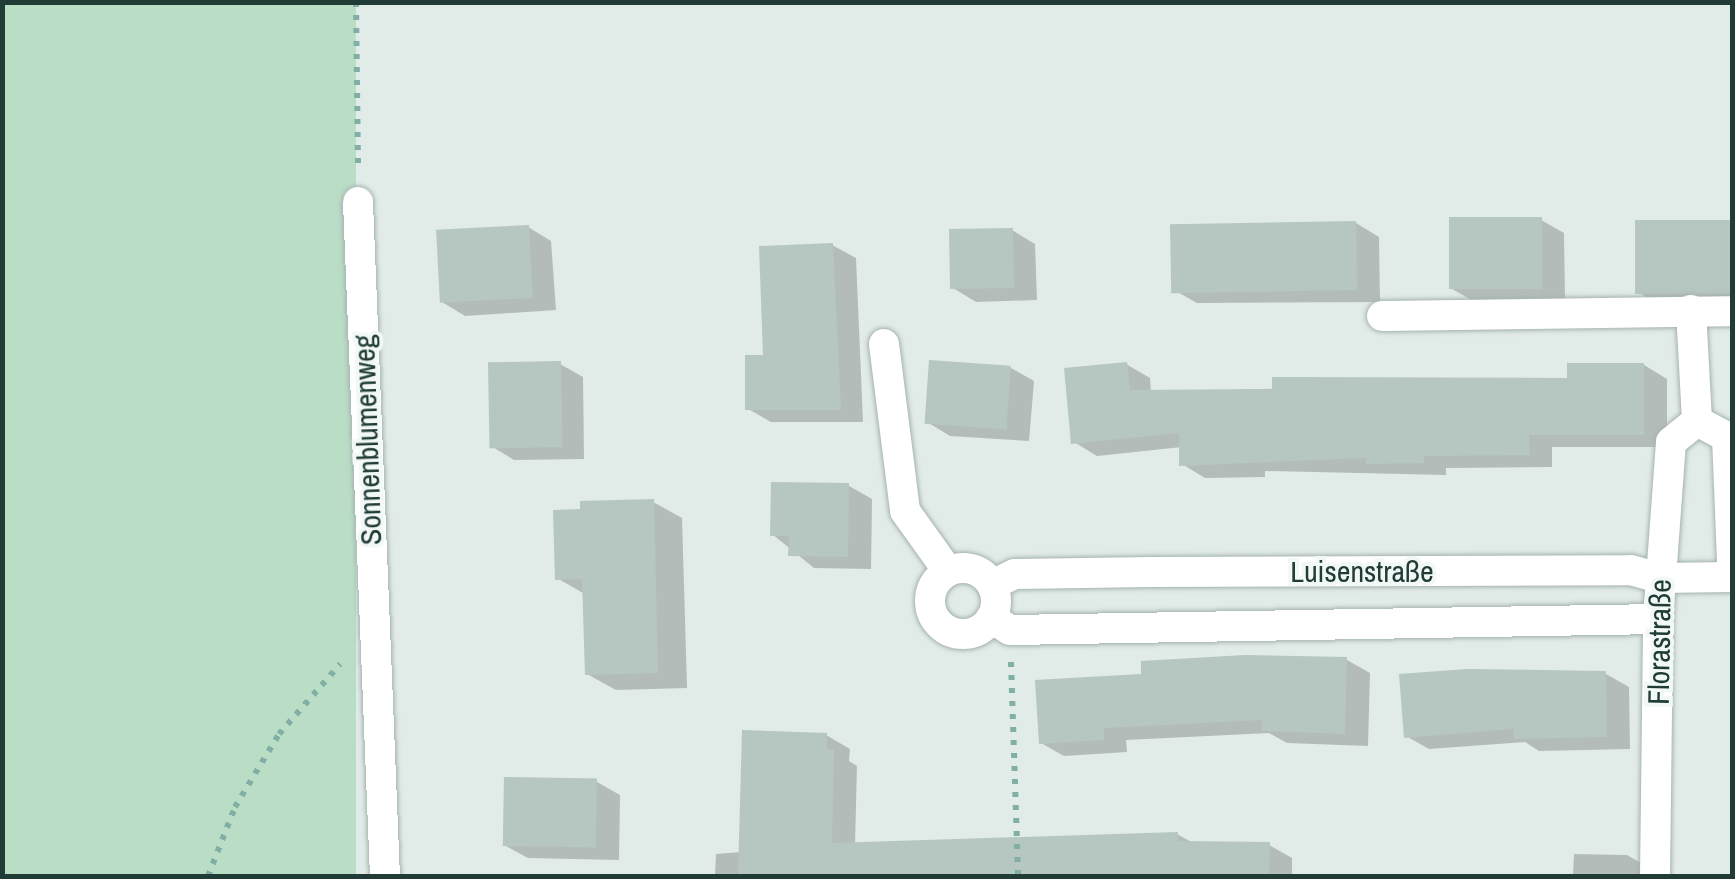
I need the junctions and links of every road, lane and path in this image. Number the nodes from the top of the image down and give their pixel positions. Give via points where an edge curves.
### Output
1 (356, 2) edge
2 (358, 202) joint
3 (1692, 310) junction
4 (1732, 311) edge
5 (1382, 316) dead end
6 (884, 344) dead end
7 (1697, 421) junction
8 (1732, 562) edge
9 (948, 571) junction
10 (1732, 576) edge
11 (1660, 578) junction
12 (992, 585) junction
13 (1658, 619) junction
14 (1001, 624) junction
15 (374, 632) junction
16 (208, 876) edge
17 (385, 876) edge
18 (1018, 876) edge
19 (1656, 876) edge

1 - 2 path
2 - 15 street, Sonnenblumenweg
3 - 4 street
3 - 5 street
3 - 7 street
6 - 9 street via 905,510
7 - 8 street via 1727,437
7 - 11 street, Florastraße via 1670,442
9 - 12 street via 981,572
9 - 14 street, Luisenstraße via 930,595 938,624 966,634
10 - 11 street, Luisenstraße
11 - 12 street, Luisenstraße via 1630,570 1172,572 1015,574
11 - 13 street, Florastraße
12 - 14 street
13 - 14 street, Luisenstraße
13 - 19 street, Florastraße
14 - 18 path
15 - 16 path via 279,734 235,807
15 - 17 street, Sonnenblumenweg

